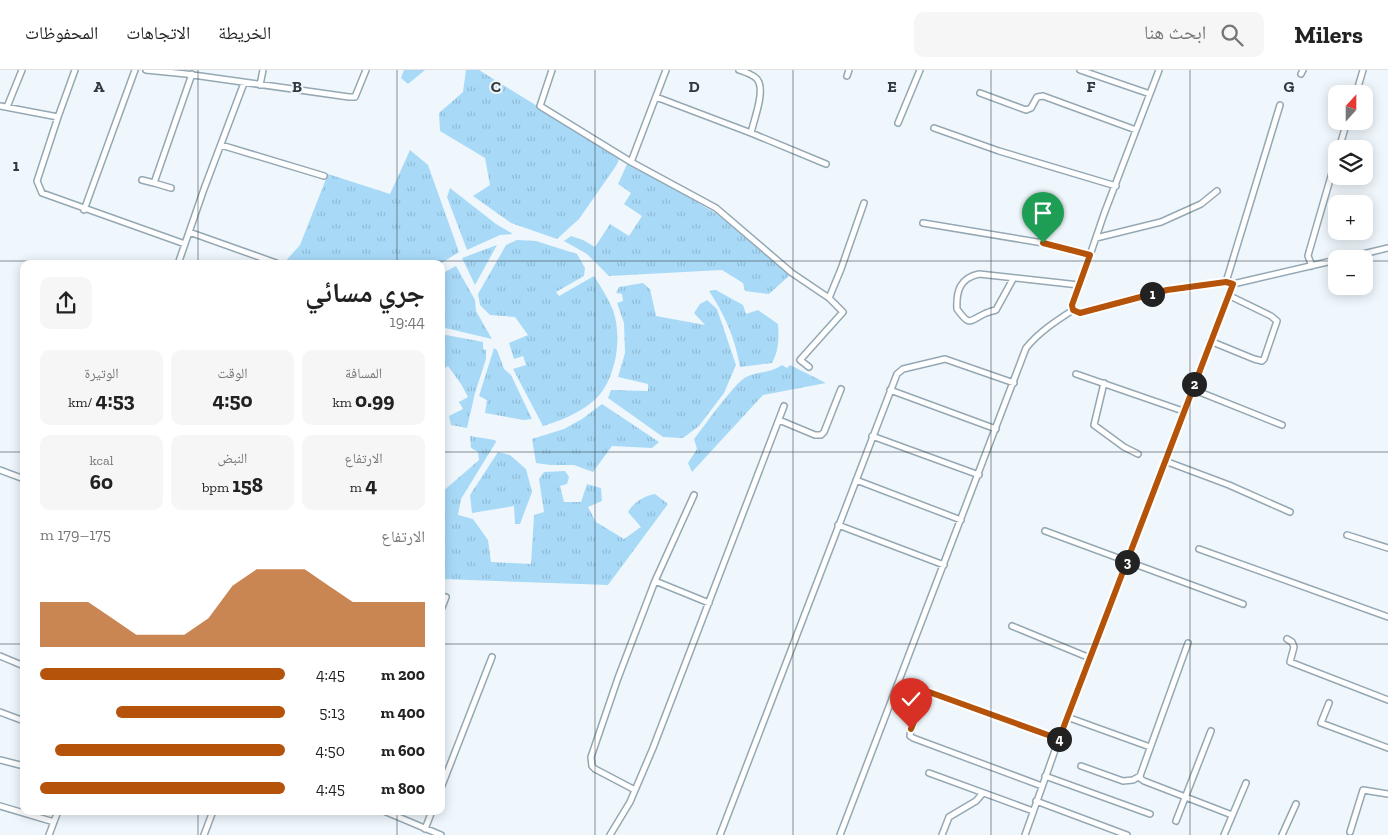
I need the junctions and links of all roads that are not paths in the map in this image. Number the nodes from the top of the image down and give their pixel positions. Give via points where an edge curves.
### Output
1 (22, 70) edge
2 (75, 70) edge
3 (135, 70) edge
4 (146, 70) edge
5 (263, 70) edge
6 (366, 70) edge
7 (552, 70) edge
8 (666, 70) edge
9 (739, 70) edge
10 (849, 70) edge
11 (920, 70) edge
12 (1080, 70) edge
13 (1159, 70) edge
14 (1363, 70) edge
15 (188, 73) edge
16 (846, 76) dead end
17 (244, 83) junction
18 (260, 85) junction
19 (1359, 85) edge
20 (980, 93) dead end
21 (1150, 94) junction
22 (656, 97) junction
23 (1280, 105) dead end
24 (0, 106) edge
25 (7, 107) junction
26 (58, 117) junction
27 (898, 123) dead end
28 (934, 128) dead end
29 (1136, 130) junction
30 (751, 133) junction
31 (221, 145) junction
32 (631, 162) junction
33 (826, 164) dead end
34 (324, 176) dead end
35 (142, 180) dead end
36 (154, 183) junction
37 (1328, 185) edge
38 (1116, 186) junction
39 (171, 188) dead end
40 (1217, 191) dead end
41 (864, 203) dead end
42 (84, 210) junction
43 (923, 223) dead end
44 (189, 232) junction
45 (1096, 238) junction
46 (185, 244) junction
47 (1388, 248) edge
48 (1373, 252) edge
49 (1090, 255) junction
50 (179, 260) edge
51 (269, 260) edge
52 (1328, 262) edge
53 (1312, 266) junction
54 (1013, 279) junction
55 (1226, 282) junction
56 (1233, 284) junction
57 (1080, 285) junction
58 (1228, 295) junction
59 (828, 298) junction
60 (1073, 310) junction
61 (1210, 340) junction
62 (809, 367) dead end
63 (1076, 374) dead end
64 (1014, 383) junction
65 (1104, 383) junction
66 (841, 389) dead end
67 (1192, 389) junction
68 (890, 390) junction
69 (784, 406) dead end
70 (1183, 411) junction
71 (779, 420) junction
72 (1282, 425) dead end
73 (996, 429) junction
74 (872, 436) junction
75 (1138, 454) dead end
76 (1165, 461) junction
77 (0, 470) edge
78 (979, 475) junction
79 (20, 478) edge
80 (856, 480) junction
81 (694, 495) dead end
82 (1290, 512) dead end
83 (962, 520) junction
84 (838, 525) junction
85 (1045, 531) dead end
86 (1347, 535) dead end
87 (1388, 548) edge
88 (1199, 549) dead end
89 (1128, 561) junction
90 (944, 565) junction
91 (655, 581) junction
92 (709, 603) junction
93 (1243, 604) dead end
94 (1388, 617) edge
95 (1012, 626) dead end
96 (1287, 639) dead end
97 (1188, 643) dead end
98 (0, 656) edge
99 (492, 656) dead end
100 (1090, 658) junction
101 (20, 664) edge
102 (1388, 700) edge
103 (1329, 703) dead end
104 (0, 712) edge
105 (1068, 717) junction
106 (20, 720) edge
107 (1211, 731) dead end
108 (1059, 739) junction
109 (1150, 747) junction
110 (1388, 748) edge
111 (0, 760) edge
112 (20, 765) edge
113 (1081, 766) dead end
114 (929, 773) dead end
115 (1045, 776) junction
116 (1140, 776) junction
117 (445, 778) edge
118 (1246, 782) dead end
119 (1042, 786) junction
120 (635, 790) junction
121 (983, 793) junction
122 (1388, 794) edge
123 (1185, 796) junction
124 (1036, 801) junction
125 (1296, 804) dead end
126 (0, 806) edge
127 (20, 810) edge
128 (1033, 811) junction
129 (1150, 814) dead end
130 (36, 815) edge
131 (57, 815) edge
132 (211, 815) edge
133 (394, 815) edge
134 (431, 815) edge
135 (1232, 815) junction
136 (1176, 821) dead end
137 (54, 822) junction
138 (426, 828) junction
139 (1350, 832) dead end
140 (49, 835) edge
141 (204, 835) edge
142 (441, 835) edge
143 (610, 835) edge
144 (720, 835) edge
145 (840, 835) edge
146 (942, 835) edge
147 (1025, 835) edge
148 (1127, 835) edge
149 (1224, 835) edge
150 (1282, 835) edge

1 - 25 street
2 - 26 street
3 - 42 street
4 - 15 street
5 - 18 street
6 - 18 street via 355,97
7 - 32 street via 540,106
8 - 22 street
9 - 30 street via 756,78 761,90
10 - 16 street
11 - 27 street
12 - 21 street
13 - 21 street
14 - 19 street
15 - 17 street
15 - 36 street
17 - 18 street
17 - 31 street
20 - 29 street via 1026,110 1031,108 1037,97 1043,96
21 - 29 street
22 - 30 street
22 - 32 street
23 - 55 street
24 - 25 street
25 - 26 street
26 - 42 street via 37,181 44,195
28 - 38 street
29 - 38 street
30 - 33 street
31 - 34 street
31 - 44 street
32 - 59 street via 716,208 792,273
35 - 36 street
36 - 39 street
37 - 53 street via 1308,256
38 - 45 street
40 - 45 street via 1201,204 1161,222
41 - 59 street
42 - 46 street
43 - 49 street via 1043,243
44 - 46 street
44 - 51 street
45 - 49 street
46 - 50 street
47 - 48 street
49 - 57 street
52 - 53 street
53 - 56 street
54 - 54 street via 979,274 969,276 958,291 957,309 968,321 996,310
54 - 57 street
55 - 56 street
55 - 60 street via 1167,290 1080,313
56 - 58 street
57 - 60 street
58 - 61 street
58 - 61 street via 1278,321 1264,359 1254,359
59 - 62 street via 843,312 800,360
60 - 64 street via 1029,344
61 - 67 street
63 - 65 street
64 - 68 street via 945,359 900,371
64 - 73 street
65 - 70 street
65 - 75 street via 1094,425
66 - 71 street via 821,435
67 - 70 street
67 - 72 street
68 - 73 street
68 - 74 street
69 - 71 street
70 - 76 street
71 - 92 street
73 - 78 street
74 - 78 street
74 - 80 street
76 - 82 street
76 - 89 street
77 - 79 street
78 - 83 street
80 - 83 street
80 - 84 street
81 - 91 street
83 - 90 street
84 - 90 street
84 - 144 street
85 - 89 street
86 - 87 street
88 - 94 street
89 - 93 street
89 - 100 street
90 - 145 street
91 - 92 street
91 - 120 street via 590,762 595,769
92 - 120 street
95 - 100 street
96 - 102 street via 1294,647 1290,662
97 - 109 street
98 - 101 street
99 - 117 street
100 - 105 street
103 - 110 street via 1321,723
104 - 106 street
105 - 108 street
105 - 109 street
107 - 123 street
108 - 115 street
108 - 119 street via 929,692 924,695 911,729 913,738
109 - 116 street
111 - 112 street
113 - 116 street via 1123,781
114 - 121 street
115 - 119 street
115 - 129 street
116 - 123 street via 1144,781
118 - 135 street
119 - 124 street
120 - 143 street
121 - 128 street
121 - 146 street via 949,817
122 - 139 street via 1363,790
123 - 135 street
123 - 136 street
124 - 128 street
124 - 148 street
125 - 150 street
126 - 127 street
128 - 147 street
130 - 137 street
131 - 137 street
132 - 141 street
133 - 138 street
134 - 138 street
135 - 149 street
137 - 140 street
138 - 142 street

